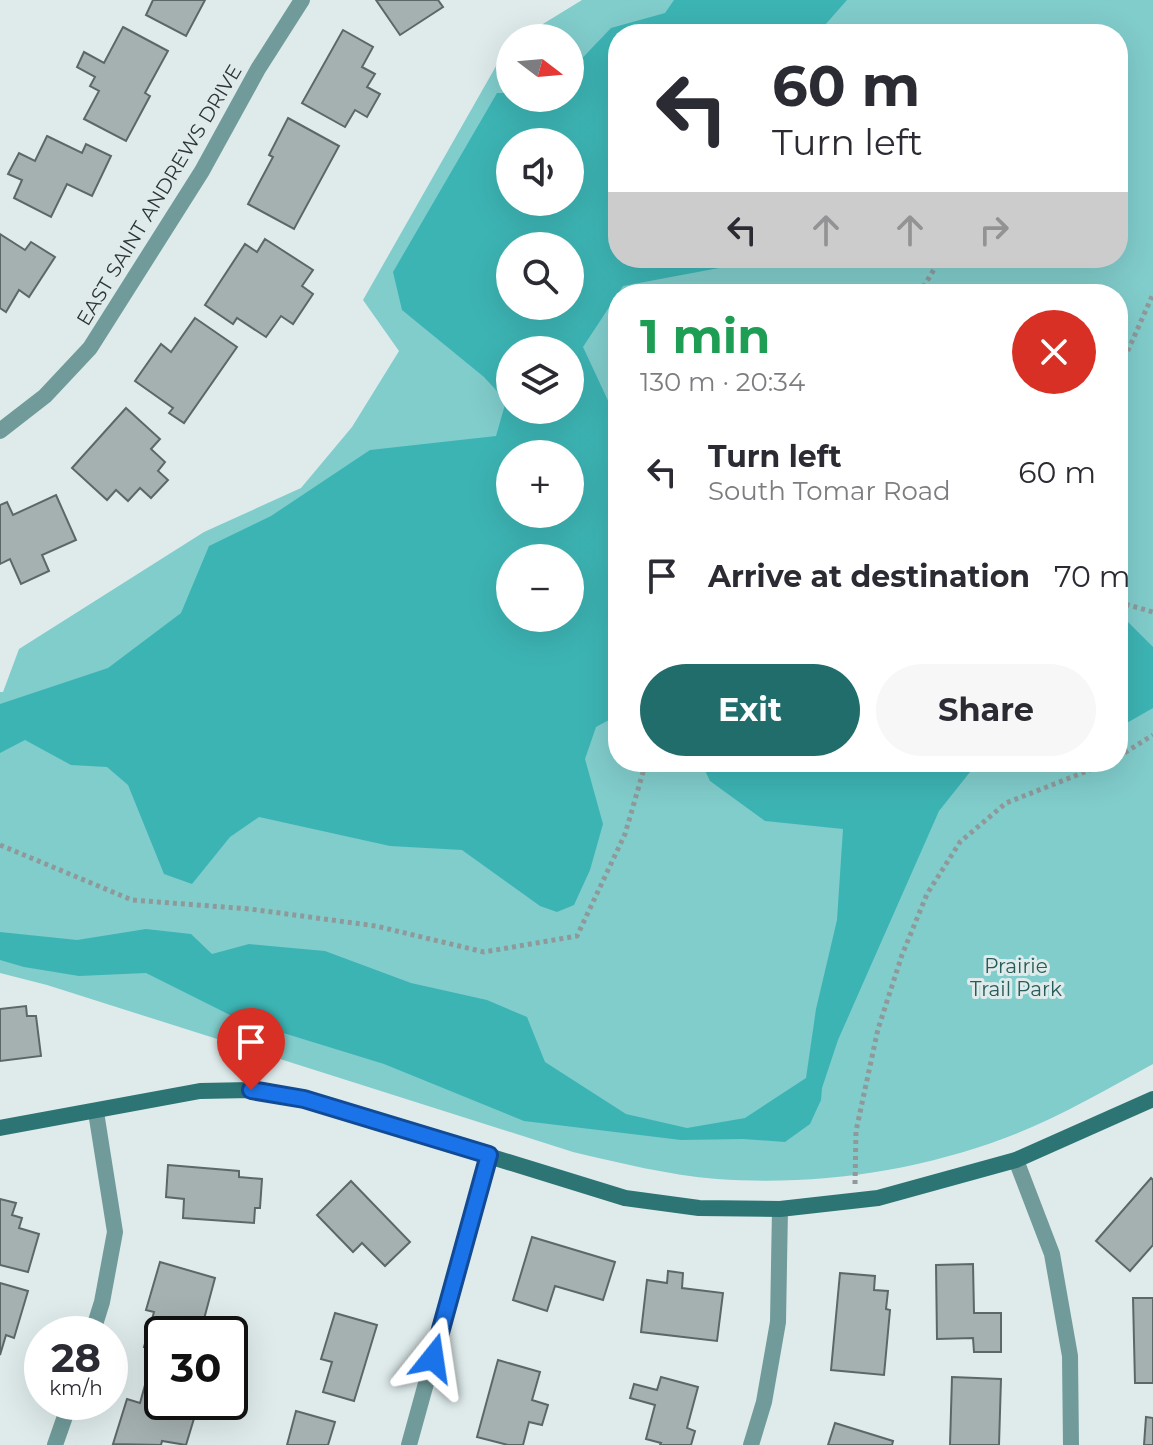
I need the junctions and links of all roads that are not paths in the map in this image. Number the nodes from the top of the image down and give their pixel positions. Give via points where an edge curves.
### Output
1 (302, 0) edge
2 (0, 431) edge
3 (1153, 1099) edge
4 (96, 1112) junction
5 (0, 1128) edge
6 (489, 1155) junction
7 (1016, 1160) junction
8 (780, 1209) junction
9 (98, 1316) edge
10 (64, 1420) edge
11 (55, 1445) edge
12 (409, 1445) edge
13 (751, 1445) edge
14 (1071, 1445) edge

1 - 2 street, EAST SAINT ANDREWS DRIVE via 90,348 45,396
3 - 7 street
4 - 5 street
4 - 6 street via 200,1091 251,1090 304,1099
4 - 9 street via 115,1232
6 - 8 street via 625,1198 699,1208
6 - 12 street
7 - 8 street via 878,1198
7 - 14 street via 1052,1254 1070,1356
8 - 13 street via 778,1322
10 - 11 street

